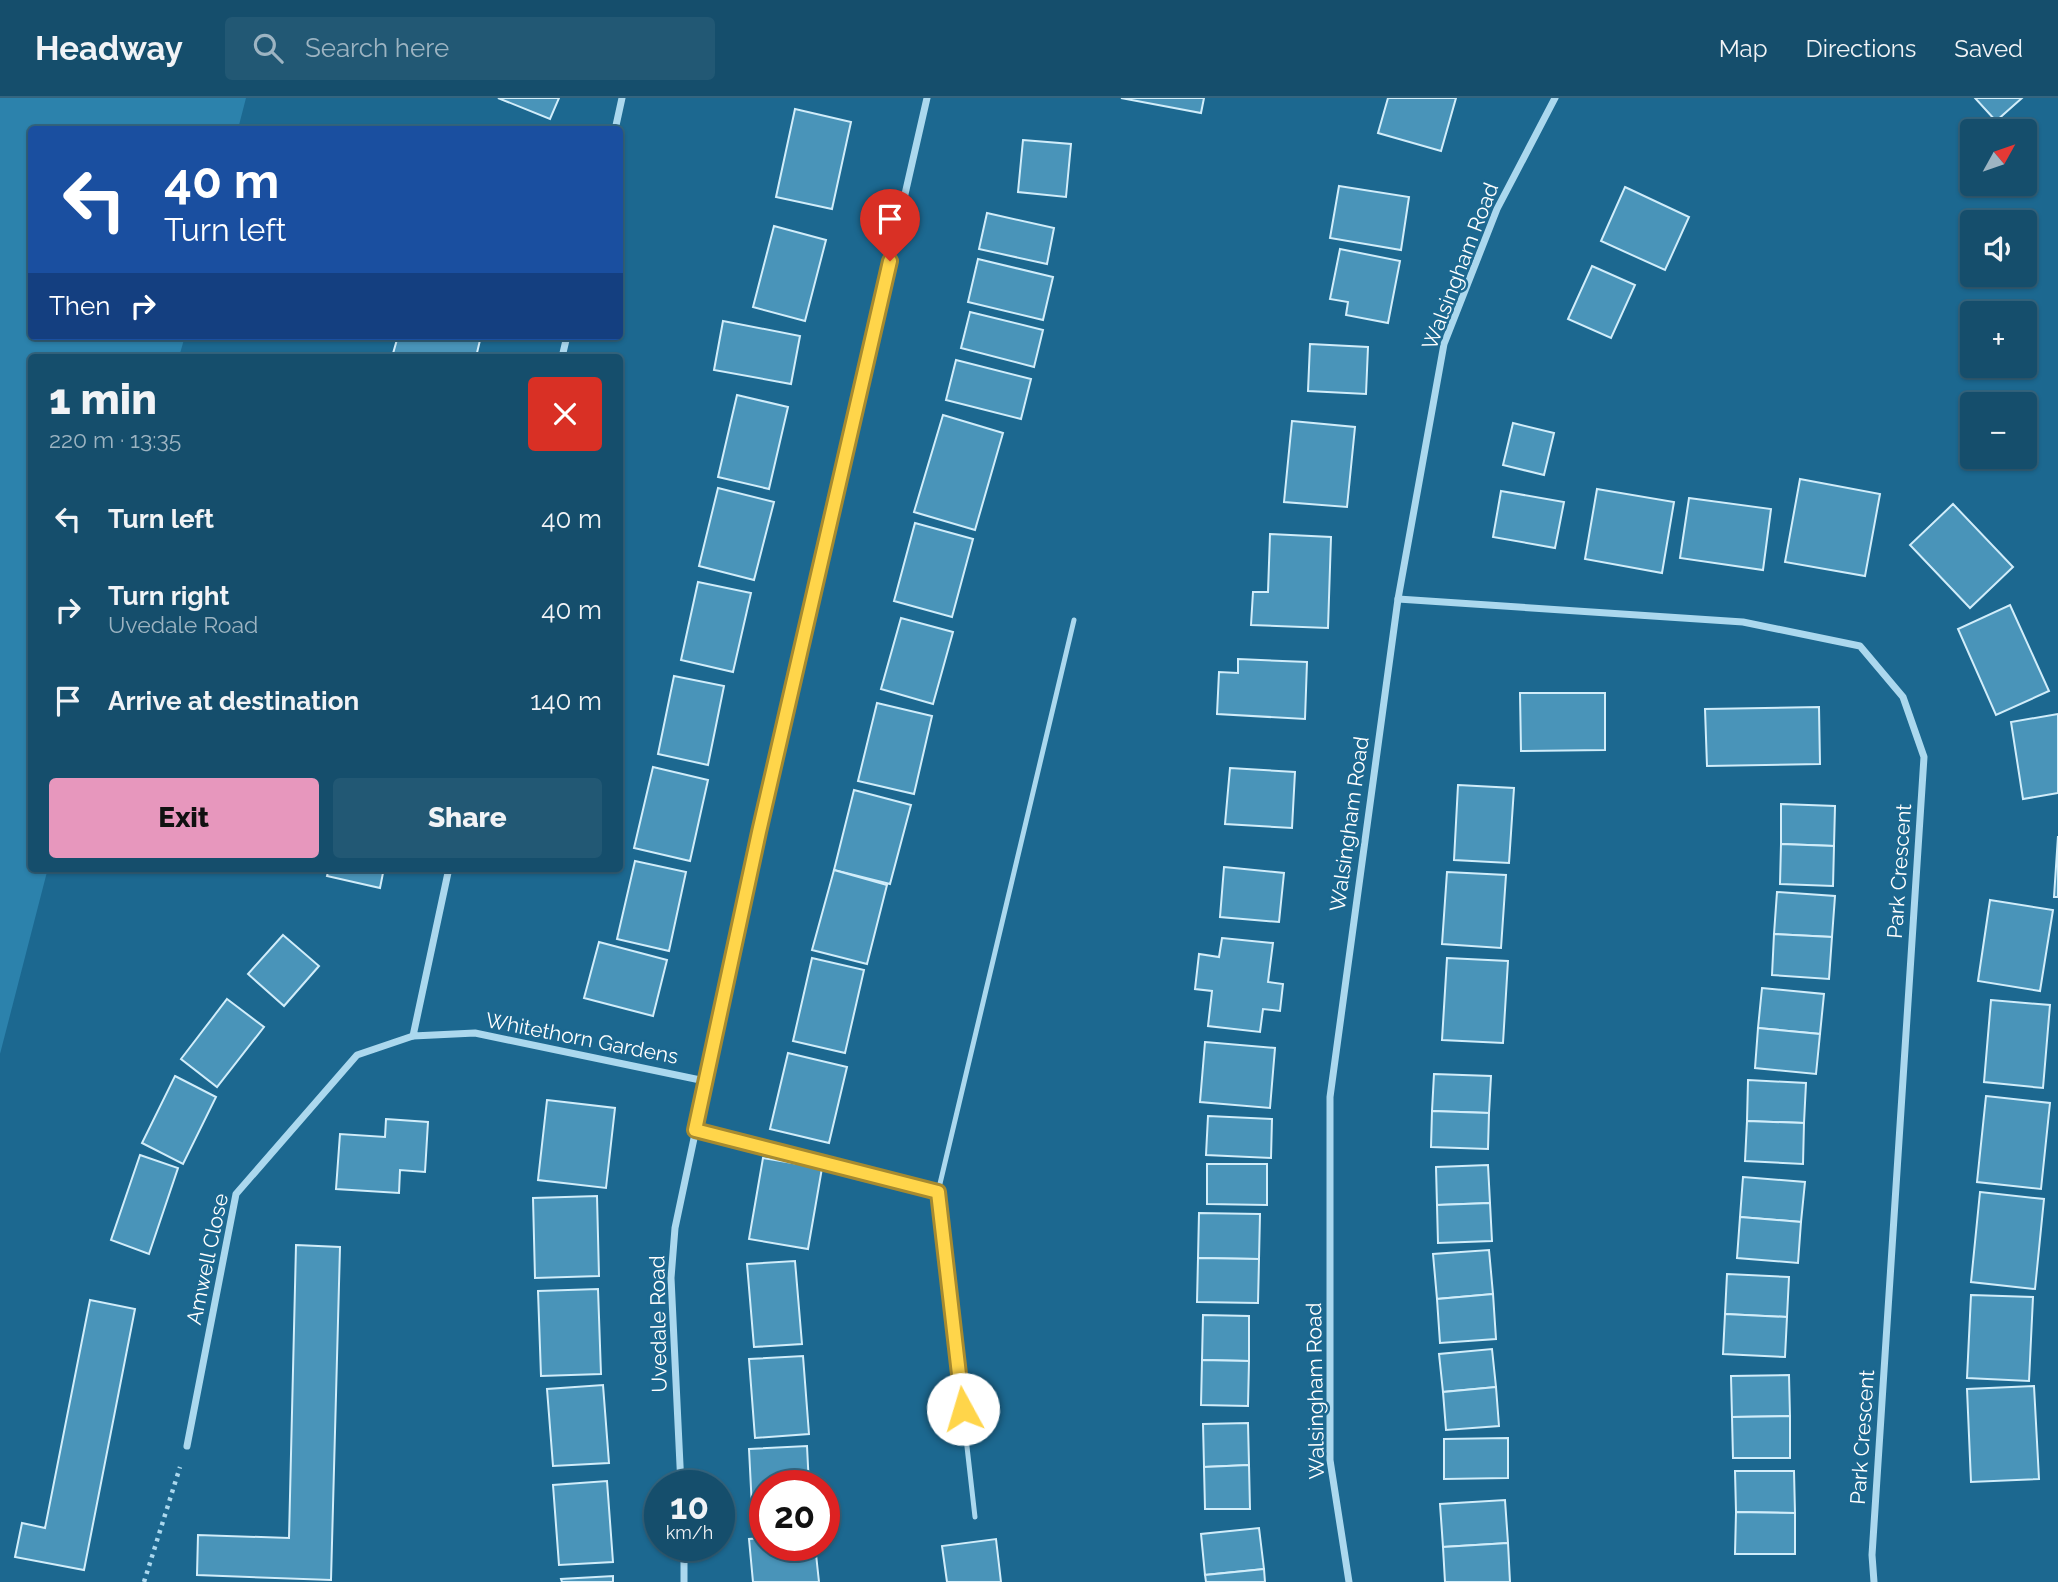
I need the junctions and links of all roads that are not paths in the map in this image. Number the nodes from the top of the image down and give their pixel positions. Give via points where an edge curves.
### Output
1 (622, 98) edge
2 (927, 98) edge
3 (1555, 98) edge
4 (616, 126) edge
5 (1398, 600) junction
6 (1074, 620) dead end
7 (448, 872) edge
8 (413, 1036) junction
9 (705, 1081) junction
10 (695, 1130) junction
11 (938, 1192) junction
12 (187, 1446) road end
13 (680, 1470) edge
14 (975, 1517) dead end
15 (684, 1561) edge
16 (684, 1582) edge
17 (1349, 1582) edge
18 (1874, 1582) edge

1 - 4 street
2 - 9 street, Uvedale Road
3 - 5 street, Walsingham Road via 1497,209 1444,344
5 - 17 street, Walsingham Road via 1330,1097 1330,1460
5 - 18 street, Park Crescent via 1744,622 1860,646 1903,697 1924,757 1872,1555
6 - 11 lane
7 - 8 street
8 - 9 street, Whitethorn Gardens via 475,1034
8 - 12 street, Amwell Close via 357,1055 236,1194
9 - 10 street, Uvedale Road
10 - 11 lane
10 - 13 street, Uvedale Road via 675,1228 671,1278
11 - 14 lane
15 - 16 street

